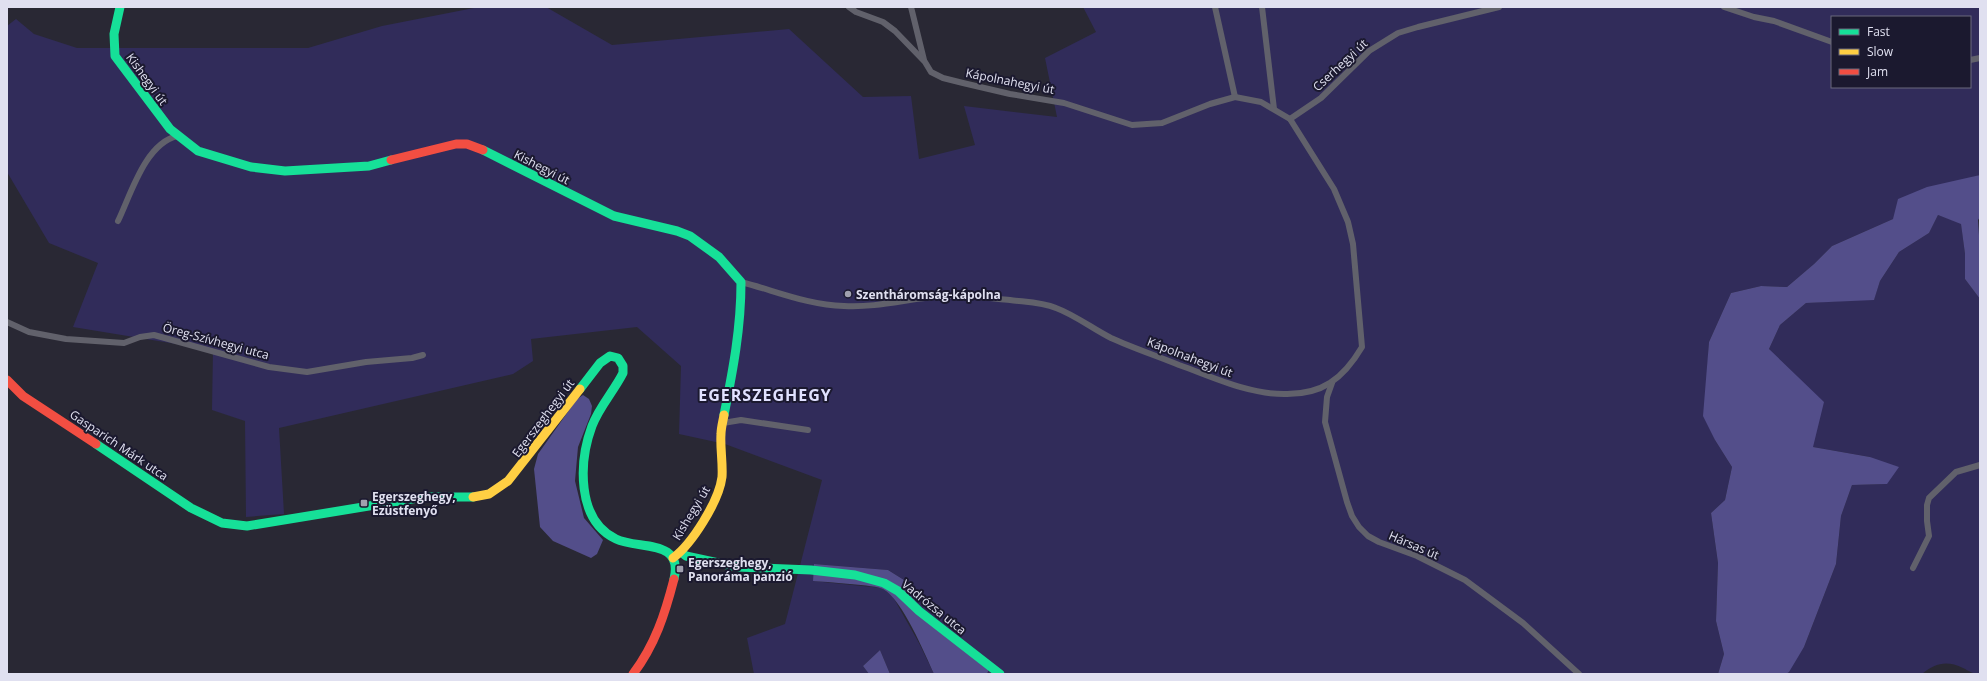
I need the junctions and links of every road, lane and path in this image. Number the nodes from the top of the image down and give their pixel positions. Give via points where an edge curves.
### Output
1 (120, 7) edge
2 (849, 7) edge
3 (911, 7) edge
4 (1215, 7) edge
5 (1262, 7) edge
6 (1499, 7) edge
7 (1724, 7) edge
8 (1831, 42) edge
9 (925, 62) junction
10 (1234, 97) junction
11 (1274, 109) junction
12 (1290, 119) junction
13 (176, 136) junction
14 (118, 221) dead end
15 (741, 282) junction
16 (7, 322) edge
17 (423, 355) dead end
18 (7, 380) edge
19 (1332, 383) junction
20 (723, 423) junction
21 (808, 430) dead end
22 (1980, 465) edge
23 (222, 522) joint
24 (681, 552) junction
25 (673, 558) junction
26 (1913, 568) dead end
27 (634, 674) edge
28 (1000, 674) edge
29 (1579, 674) edge

1 - 13 street, Kishegyi út via 114,34 115,56
2 - 9 street, Kápolnahegyi út via 890,26
3 - 9 street
4 - 10 street
5 - 11 street
6 - 12 street, Cserhegyi út via 1398,33 1369,51 1321,98
7 - 8 street via 1774,21
9 - 10 street, Kápolnahegyi út via 931,72 943,78 1010,94 1064,103 1132,125 1162,123
10 - 11 street, Kápolnahegyi út via 1261,102
11 - 12 street, Kápolnahegyi út
12 - 19 street, Kápolnahegyi út via 1341,203 1354,244 1362,347 1354,361
13 - 14 street via 165,140 146,161
13 - 15 street, Kishegyi út via 198,151 251,167 285,171 369,166 448,146 476,146 614,216 690,236 720,257
15 - 19 street, Kápolnahegyi út via 822,305 867,306 958,296 1028,302 1055,307 1113,338 1255,392 1287,394
15 - 20 street, Kishegyi út via 741,316
16 - 17 street, Öreg-Szívhegyi utca via 29,332 66,339 124,343 140,336 154,335 269,367 307,372
18 - 23 street, Gasparich Márk utca via 23,396 172,495 197,511
19 - 29 street, Hársas út via 1327,397 1325,422 1347,502 1359,527 1379,542 1417,556 1465,580 1523,623
20 - 21 street via 741,420
20 - 24 street, Kishegyi út via 720,487 701,525
22 - 26 street via 1956,472 1929,498 1929,536
23 - 25 street, Egerszeghegyi út via 233,525 257,525 424,497 477,497 489,494 515,474 593,372 605,358 613,356 621,362 623,369 596,417 586,447 583,482 587,502 598,523 614,537 664,551
24 - 25 street, Kishegyi út
24 - 28 street, Vadrózsa utca via 686,556 737,568 828,571 884,583 898,591 919,611
25 - 27 street, Kishegyi út via 676,570 658,636

